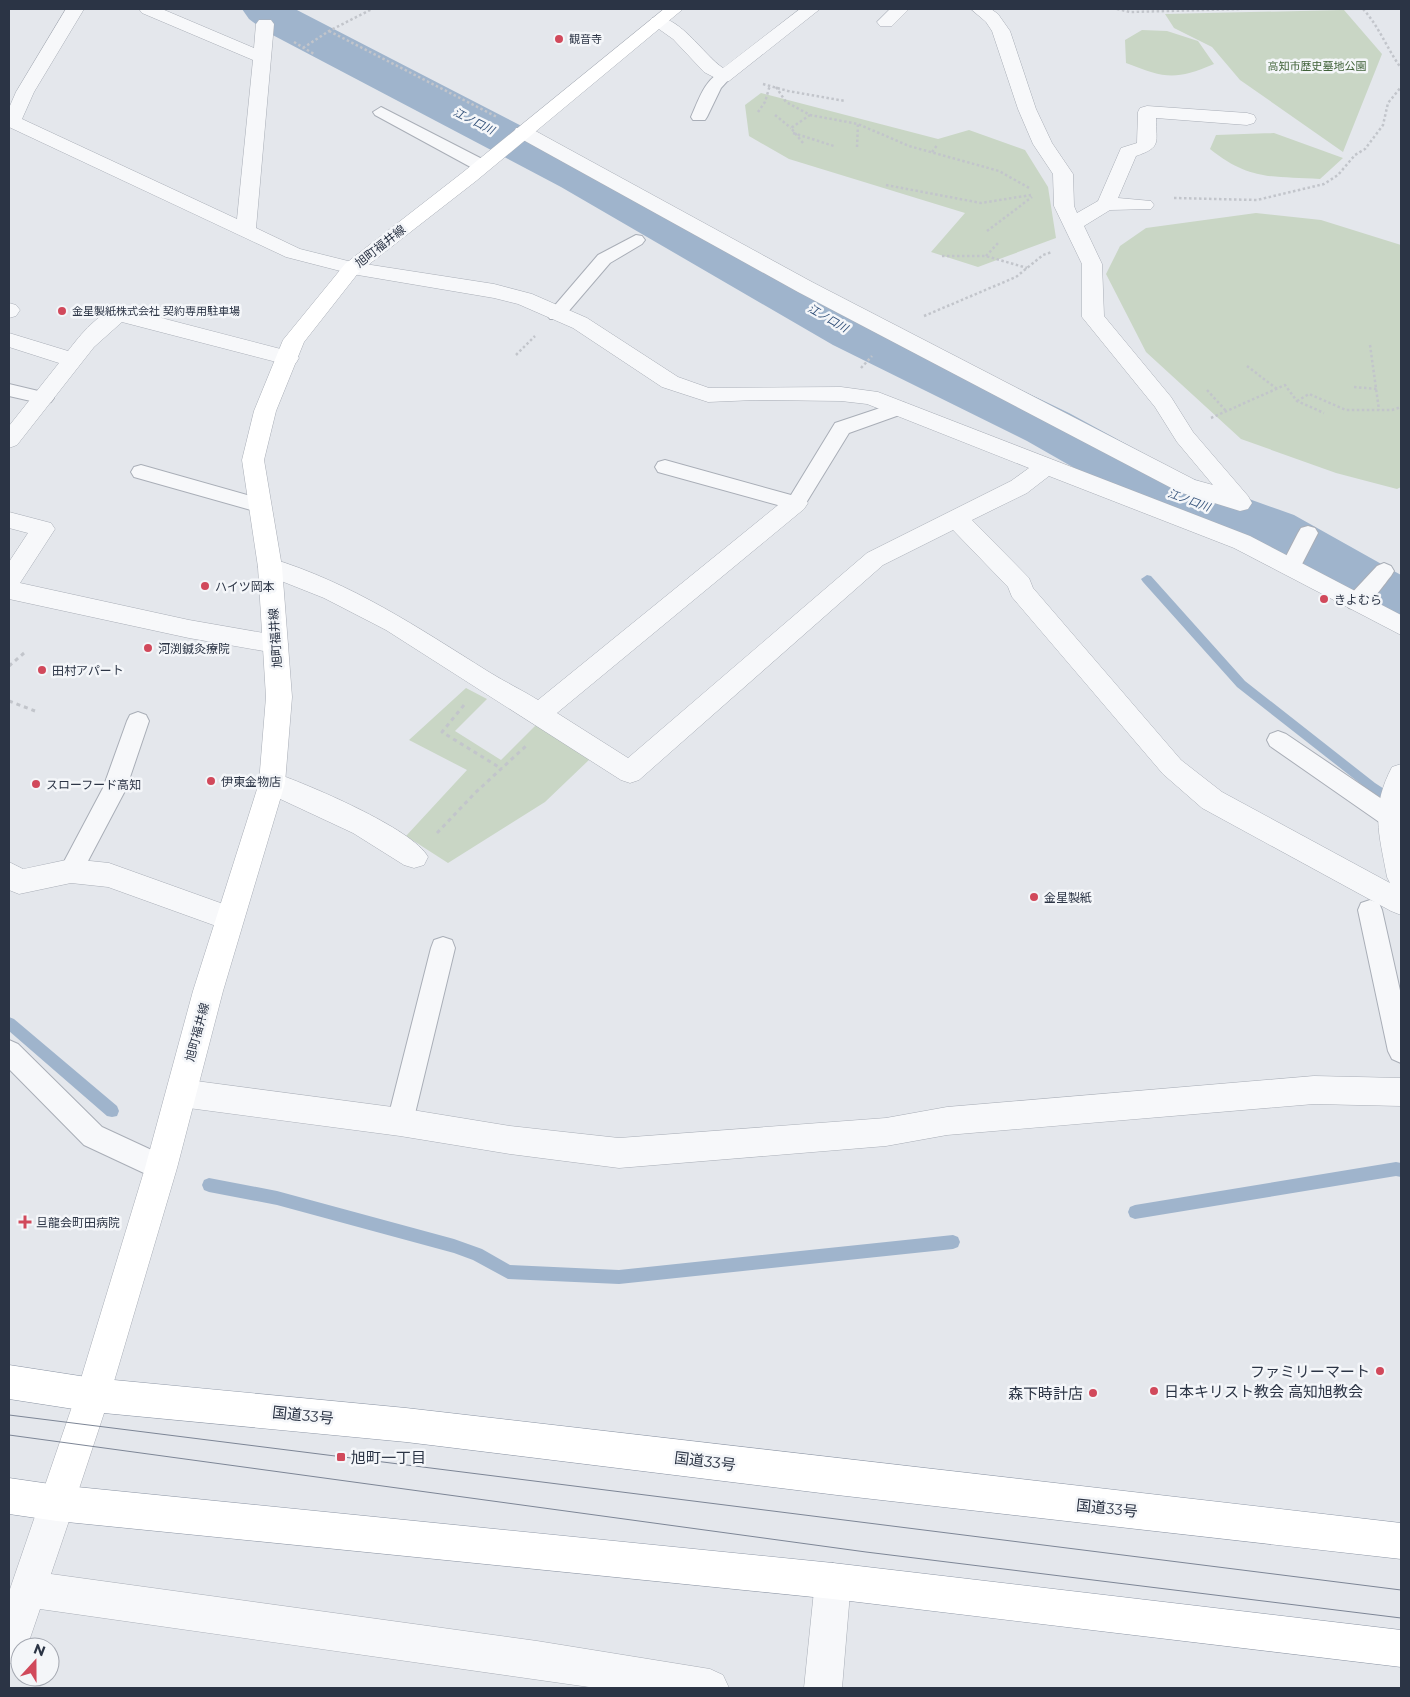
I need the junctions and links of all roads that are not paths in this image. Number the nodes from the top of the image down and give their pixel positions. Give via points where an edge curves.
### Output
1 (75, 9) edge
2 (148, 9) edge
3 (674, 9) edge
4 (811, 9) edge
5 (900, 9) edge
6 (980, 9) edge
7 (658, 22) junction
8 (886, 22) dead end
9 (265, 24) dead end
10 (263, 58) junction
11 (723, 77) junction
12 (381, 112) dead end
13 (699, 117) dead end
14 (1247, 119) dead end
15 (10, 120) edge
16 (516, 138) junction
17 (482, 166) junction
18 (1106, 204) junction
19 (1144, 205) road end
20 (246, 231) junction
21 (1076, 233) junction
22 (636, 240) dead end
23 (352, 268) junction
24 (556, 315) junction
25 (9, 340) edge
26 (288, 358) junction
27 (71, 359) junction
28 (9, 390) edge
29 (44, 398) junction
30 (898, 408) junction
31 (9, 440) edge
32 (665, 467) dead end
33 (1045, 467) junction
34 (141, 472) dead end
35 (796, 503) junction
36 (258, 505) junction
37 (1241, 505) junction
38 (957, 519) junction
39 (9, 520) edge
40 (1308, 532) dead end
41 (1242, 537) junction
42 (270, 566) junction
43 (1291, 566) junction
44 (1384, 571) dead end
45 (9, 581) edge
46 (9, 590) edge
47 (1356, 602) junction
48 (1401, 626) edge
49 (275, 644) junction
50 (545, 718) junction
51 (138, 721) dead end
52 (1278, 740) dead end
53 (272, 783) junction
54 (1394, 798) edge
55 (414, 857) road end
56 (71, 871) junction
57 (9, 874) edge
58 (1401, 877) edge
59 (1401, 903) edge
60 (1370, 910) dead end
61 (230, 919) junction
62 (443, 948) dead end
63 (1401, 1051) edge
64 (9, 1052) edge
65 (1401, 1092) edge
66 (181, 1093) junction
67 (400, 1122) junction
68 (161, 1168) junction
69 (9, 1382) edge
70 (93, 1395) junction
71 (9, 1496) edge
72 (57, 1503) junction
73 (1401, 1540) edge
74 (833, 1581) junction
75 (28, 1589) junction
76 (9, 1645) edge
77 (1401, 1649) edge
78 (710, 1688) edge
79 (823, 1688) edge

1 - 15 street
2 - 10 street
3 - 7 main road, 旭町福井線
4 - 11 street
5 - 8 street
6 - 21 street via 1001,31 1027,110 1043,144 1059,165 1064,184 1062,198
7 - 11 street via 679,36
7 - 16 main road, 旭町福井線
9 - 10 street
10 - 20 street
11 - 13 lane via 714,86
12 - 17 lane
14 - 18 street via 1147,112 1146,146 1128,152
15 - 20 street
16 - 17 main road, 旭町福井線
16 - 37 street via 1187,486
17 - 23 main road, 旭町福井線
18 - 19 street
18 - 21 street
20 - 23 street via 293,253
21 - 37 street via 1092,264 1092,318
22 - 24 lane via 604,259
23 - 24 street via 494,291 525,299
23 - 26 main road, 旭町福井線 via 294,340
24 - 30 street via 580,323 670,382 708,395 840,394 870,397
25 - 27 street
26 - 27 street via 120,314 104,324
26 - 36 main road, 旭町福井線 via 265,412 253,460
27 - 29 street
28 - 29 lane
29 - 31 street
30 - 33 street
30 - 35 lane via 842,428
32 - 35 lane
33 - 38 street via 1018,487
33 - 41 street
34 - 36 lane
35 - 50 street
36 - 42 main road, 旭町福井線
37 - 41 street
38 - 50 street via 875,559 630,772
38 - 59 street via 1020,584 1021,591 1172,767 1212,800
39 - 45 street via 43,529
40 - 43 lane
41 - 43 street
42 - 49 main road, 旭町福井線
42 - 50 street via 340,595 433,646
43 - 47 street
44 - 47 lane
46 - 49 street
47 - 48 street
49 - 53 main road, 旭町福井線 via 279,696
51 - 56 lane via 114,789
52 - 54 lane
53 - 55 street via 389,838
53 - 61 main road, 旭町福井線
54 - 58 street
56 - 57 street via 19,882
56 - 61 street via 109,874
60 - 63 lane
61 - 66 main road, 旭町福井線
62 - 67 lane
64 - 68 lane via 93,1136
65 - 67 street via 1314,1090 947,1121 886,1132 619,1153
66 - 67 street
66 - 68 main road, 旭町福井線
68 - 70 main road, 旭町福井線
69 - 70 main road, 国道33号
70 - 72 main road, 旭町福井線
70 - 73 main road, 国道33号 via 406,1425
71 - 72 main road
72 - 74 main road
72 - 75 street
74 - 77 main road
74 - 79 street
75 - 76 street
75 - 78 street via 537,1660

